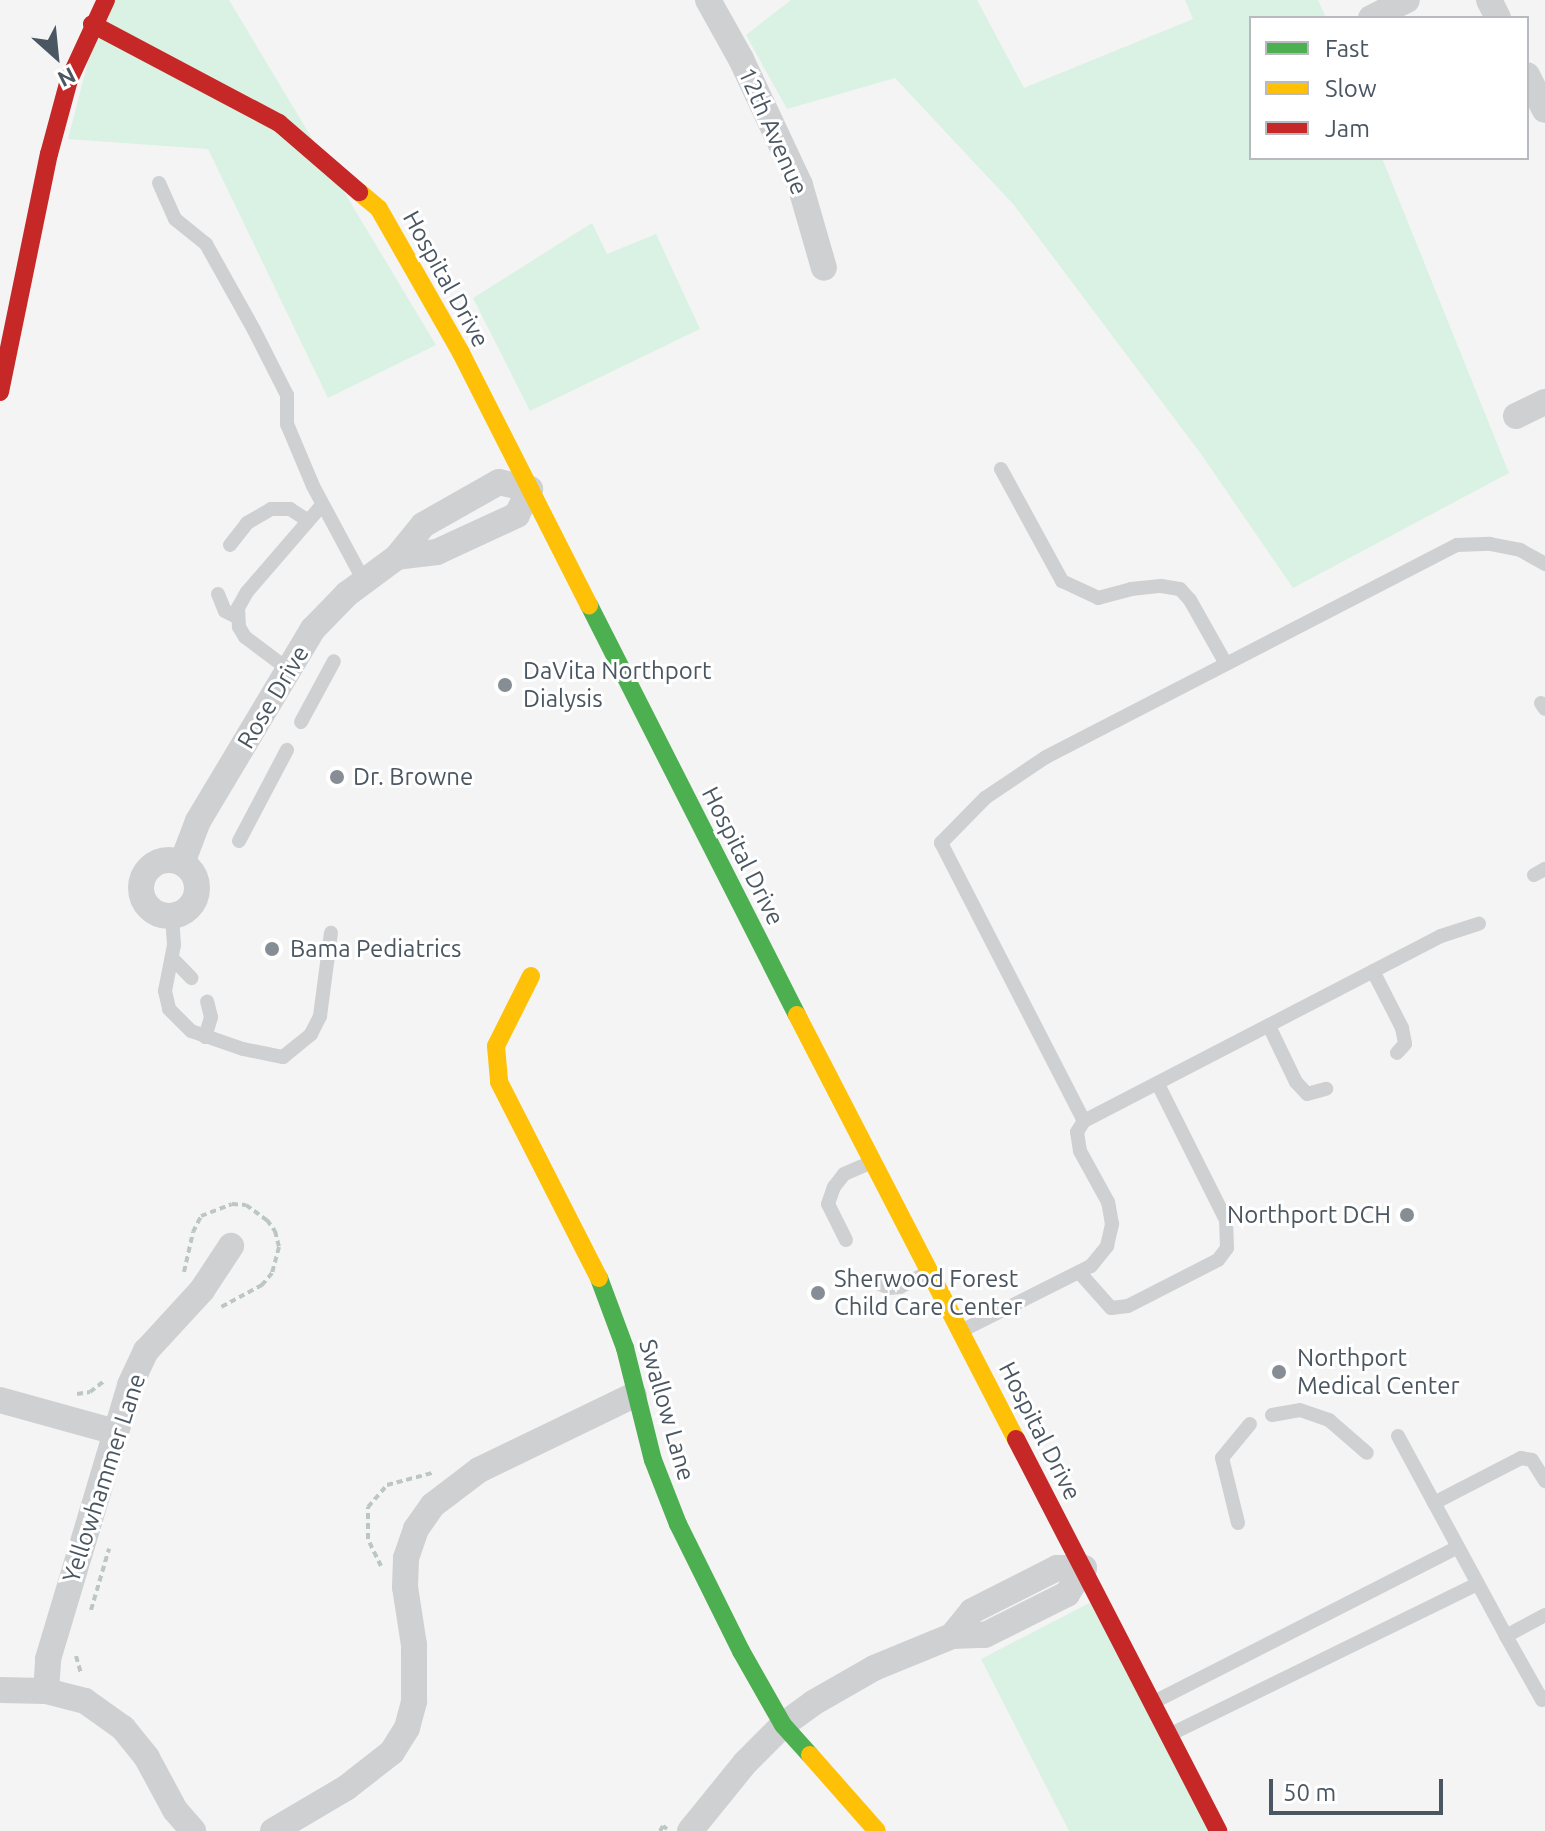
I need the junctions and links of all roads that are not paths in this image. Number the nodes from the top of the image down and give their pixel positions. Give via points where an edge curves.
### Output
1 (106, 0) edge
2 (708, 0) edge
3 (1407, 0) edge
4 (1375, 16) edge
5 (92, 24) junction
6 (1529, 79) edge
7 (1545, 110) edge
8 (159, 183) dead end
9 (824, 268) dead end
10 (0, 392) edge
11 (1545, 402) edge
12 (1516, 416) dead end
13 (1001, 469) dead end
14 (530, 489) junction
15 (322, 505) junction
16 (307, 520) junction
17 (230, 545) dead end
18 (397, 557) junction
19 (1545, 564) edge
20 (364, 581) junction
21 (218, 594) dead end
22 (237, 617) junction
23 (334, 661) dead end
24 (1226, 664) junction
25 (289, 670) junction
26 (301, 722) dead end
27 (287, 750) dead end
28 (239, 841) dead end
29 (182, 863) junction
30 (172, 916) junction
31 (1479, 924) dead end
32 (331, 933) dead end
33 (172, 958) junction
34 (1373, 971) junction
35 (531, 976) dead end
36 (191, 978) dead end
37 (207, 1001) dead end
38 (1269, 1026) junction
39 (205, 1037) junction
40 (1397, 1053) dead end
41 (1158, 1084) junction
42 (1326, 1089) dead end
43 (1084, 1121) junction
44 (873, 1161) junction
45 (846, 1240) dead end
46 (231, 1246) dead end
47 (929, 1272) junction
48 (1079, 1272) junction
49 (866, 1278) dead end
50 (961, 1331) junction
51 (634, 1395) junction
52 (0, 1400) edge
53 (1272, 1415) dead end
54 (1250, 1424) dead end
55 (115, 1432) junction
56 (1398, 1436) dead end
57 (1367, 1453) dead end
58 (1545, 1481) edge
59 (1434, 1503) junction
60 (1238, 1523) dead end
61 (1458, 1547) junction
62 (1084, 1568) junction
63 (1477, 1584) junction
64 (1545, 1615) edge
65 (1506, 1636) junction
66 (0, 1690) edge
67 (46, 1691) junction
68 (1545, 1698) edge
69 (1152, 1703) junction
70 (783, 1725) junction
71 (1169, 1735) junction
72 (193, 1831) edge
73 (273, 1831) edge
74 (690, 1831) edge
75 (877, 1831) edge
76 (1218, 1831) edge

1 - 5 street
2 - 9 street, 12th Avenue via 800,185
3 - 4 street
5 - 10 street via 69,80 49,154
5 - 14 street, Hospital Drive via 279,123 379,209
6 - 7 street
8 - 15 lane via 175,219 206,244 287,395 287,424
11 - 12 street
13 - 24 lane via 1062,581 1098,598 1131,589 1180,589
14 - 18 street, Rose Drive via 517,515 437,552
14 - 18 street, Rose Drive via 499,482 423,525
14 - 44 street, Hospital Drive
15 - 16 lane
15 - 20 lane
16 - 17 lane via 290,509 271,509 247,523
16 - 22 lane via 242,599
18 - 20 street, Rose Drive
19 - 24 lane via 1520,550 1457,545
20 - 25 street, Rose Drive via 313,629
21 - 22 lane via 225,611
22 - 25 lane via 245,637
23 - 26 lane
24 - 43 lane via 1046,757 985,798 941,843
25 - 29 street, Rose Drive via 198,821
27 - 28 lane
29 - 30 street via 197,888 191,906
29 - 30 street via 157,863 141,884 149,908
30 - 33 lane
31 - 34 lane via 1441,936
32 - 39 lane via 320,1016 299,1047 283,1057
33 - 36 lane
33 - 39 lane via 165,991 169,1009
34 - 38 lane
34 - 40 lane via 1402,1028 1405,1044
35 - 51 street, Swallow Lane via 496,1046 499,1082 604,1288 625,1348
37 - 39 lane via 211,1017
38 - 41 lane
38 - 42 lane via 1296,1082 1307,1094
41 - 43 lane
41 - 48 lane via 1224,1217 1227,1248 1218,1260 1128,1306 1111,1308
43 - 48 lane via 1077,1132 1080,1151 1108,1202 1112,1224 1107,1246
44 - 45 lane via 844,1174 828,1204
44 - 47 street, Hospital Drive
46 - 55 street, Yellowhammer Lane via 202,1290 146,1351
47 - 49 lane via 900,1287
47 - 50 street, Hospital Drive
48 - 50 lane
50 - 62 street, Hospital Drive
51 - 70 street, Swallow Lane via 678,1524
51 - 73 street via 479,1470 433,1505 416,1529 406,1558 414,1645 407,1728 392,1752 346,1788
52 - 55 street
53 - 57 lane via 1300,1410 1329,1420
54 - 60 lane via 1222,1458
55 - 67 street, Yellowhammer Lane via 48,1659
56 - 59 lane
58 - 59 lane via 1532,1460 1521,1458
59 - 61 lane
61 - 63 lane
61 - 69 lane
62 - 69 street, Hospital Drive
62 - 70 street via 1057,1568 972,1611 952,1636 874,1668
63 - 65 lane
63 - 71 lane
64 - 65 lane
65 - 68 lane
66 - 67 street
67 - 72 street via 85,1701 123,1728
69 - 71 street, Hospital Drive
70 - 74 street
70 - 75 street, Swallow Lane
71 - 76 street, Hospital Drive

